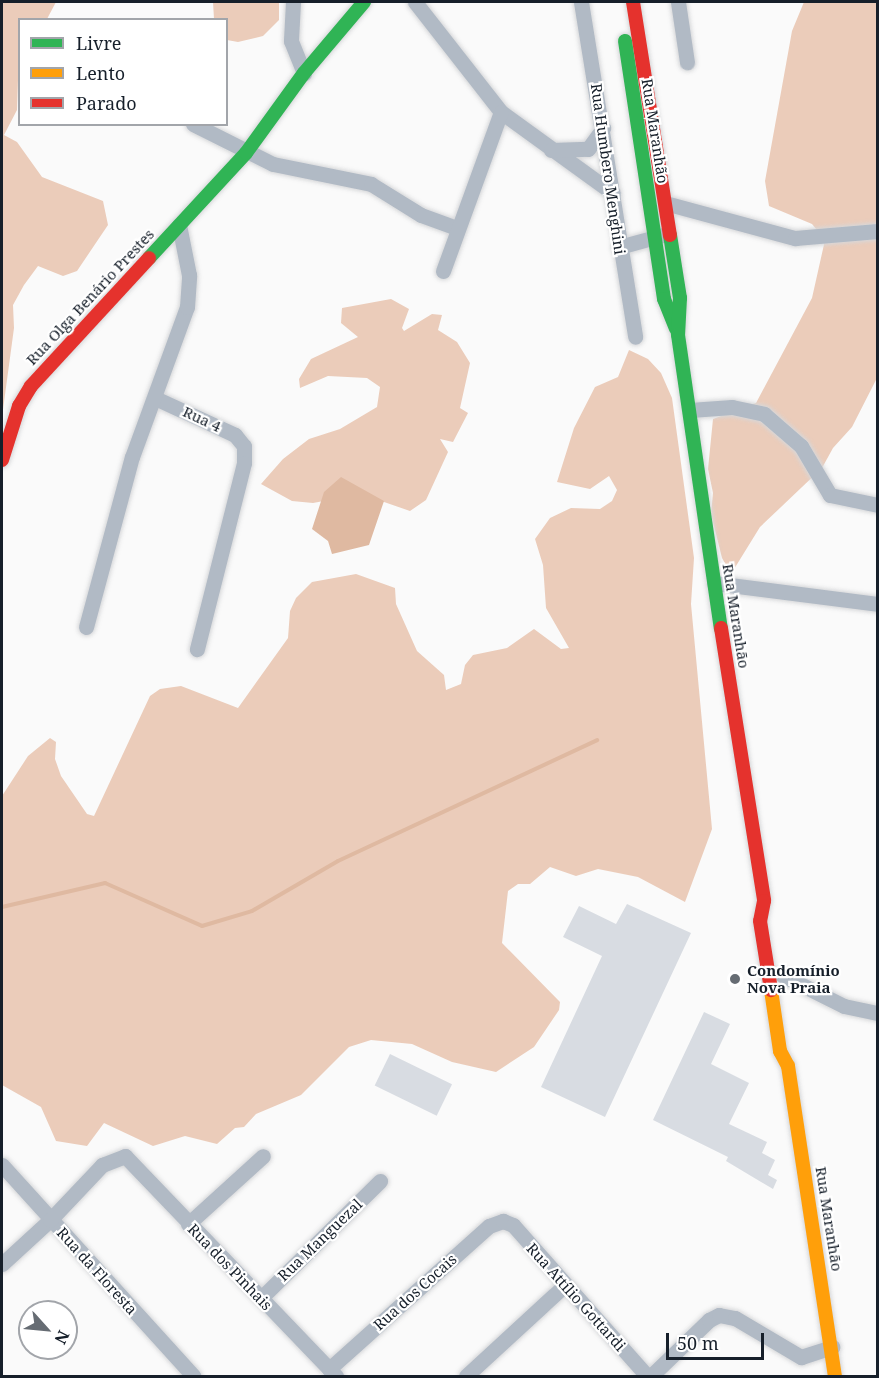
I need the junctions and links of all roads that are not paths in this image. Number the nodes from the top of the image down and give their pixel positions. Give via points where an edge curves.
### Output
1 (293, 2) edge
2 (364, 2) edge
3 (415, 2) edge
4 (581, 2) edge
5 (619, 2) edge
6 (633, 2) edge
7 (678, 2) edge
8 (687, 62) dead end
9 (304, 73) junction
10 (501, 112) junction
11 (200, 126) edge
12 (603, 128) junction
13 (217, 131) edge
14 (551, 150) junction
15 (246, 153) junction
16 (614, 193) junction
17 (665, 203) junction
18 (179, 225) junction
19 (458, 228) junction
20 (878, 231) edge
21 (670, 233) junction
22 (654, 237) junction
23 (619, 247) junction
24 (442, 271) dead end
25 (678, 335) junction
26 (635, 337) dead end
27 (155, 398) junction
28 (690, 410) junction
29 (2, 460) edge
30 (878, 505) edge
31 (714, 583) junction
32 (878, 604) edge
33 (86, 627) dead end
34 (197, 649) dead end
35 (778, 983) junction
36 (878, 1013) edge
37 (263, 1156) dead end
38 (2, 1165) edge
39 (380, 1181) dead end
40 (50, 1220) junction
41 (503, 1221) joint
42 (188, 1224) junction
43 (2, 1264) edge
44 (564, 1286) junction
45 (261, 1298) junction
46 (832, 1347) junction
47 (332, 1373) edge
48 (193, 1377) edge
49 (466, 1377) edge
50 (649, 1377) edge
51 (835, 1377) edge

1 - 9 street via 291,41
2 - 9 street, Rua Olga Benário Prestes
3 - 10 street
4 - 12 street, Rua Humbero Menghini
5 - 22 street, Rua Maranhão
6 - 17 street, Rua Maranhão
7 - 8 street
9 - 15 street, Rua Olga Benário Prestes
10 - 14 street
10 - 19 street
11 - 13 street
12 - 14 street via 588,149
12 - 16 street, Rua Humbero Menghini
13 - 15 street
14 - 16 street
15 - 18 street, Rua Olga Benário Prestes
15 - 19 street via 273,164 371,184 421,215
16 - 23 street, Rua Humbero Menghini
17 - 20 street via 795,238
17 - 21 street, Rua Maranhão
18 - 27 street via 190,291
18 - 29 street, Rua Olga Benário Prestes via 31,386 19,406
19 - 24 street
21 - 22 street
21 - 25 street, Rua Maranhão via 680,298
22 - 23 street
22 - 25 street, Rua Maranhão via 664,299
23 - 26 street, Rua Humbero Menghini
25 - 28 street, Rua Maranhão
27 - 33 street via 132,457
27 - 34 street, Rua 4 via 235,435 244,446 244,463
28 - 30 street via 732,407 764,414 801,446 830,495
28 - 31 street, Rua Maranhão
31 - 32 street
31 - 35 street, Rua Maranhão via 764,901 774,919
35 - 36 street via 844,1006
35 - 46 street, Rua Maranhão via 792,1050 788,1066
37 - 42 street
38 - 40 street, Rua da Floresta
39 - 45 street, Rua Manguezal
40 - 42 street, Rua dos Pinhais via 102,1165 125,1156
40 - 43 street
40 - 48 street, Rua da Floresta
41 - 44 street, Rua Attílio Gottardi via 513,1225
41 - 47 street, Rua dos Cocais via 489,1226
42 - 45 street, Rua dos Pinhais
44 - 49 street
44 - 50 street, Rua Attílio Gottardi
45 - 47 street, Rua dos Pinhais
46 - 50 street via 801,1357 735,1318 719,1315
46 - 51 street, Rua Maranhão

